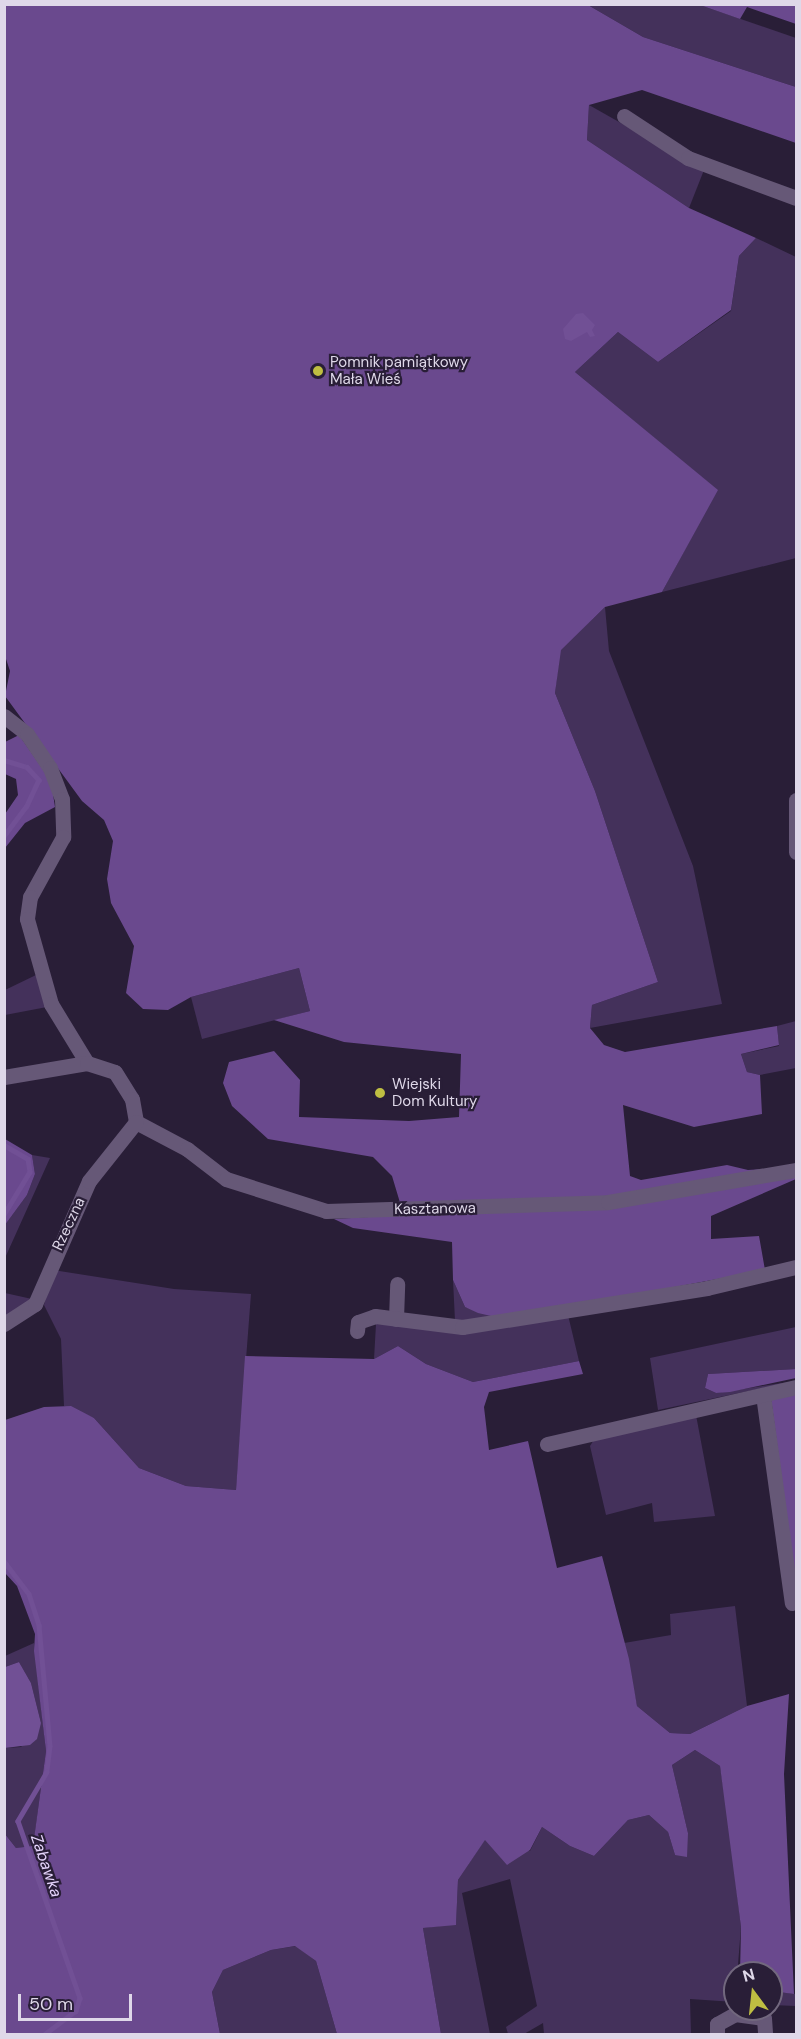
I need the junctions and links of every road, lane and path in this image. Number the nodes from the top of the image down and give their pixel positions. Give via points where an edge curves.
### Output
1 (624, 116) dead end
2 (796, 198) edge
3 (4, 716) edge
4 (796, 800) edge
5 (796, 852) edge
6 (87, 1063) junction
7 (4, 1077) edge
8 (136, 1122) junction
9 (796, 1170) edge
10 (796, 1267) edge
11 (396, 1284) dead end
12 (396, 1319) junction
13 (4, 1324) edge
14 (357, 1331) dead end
15 (796, 1387) edge
16 (763, 1395) junction
17 (547, 1444) dead end
18 (792, 1603) dead end
19 (717, 2034) edge
20 (765, 2034) edge

1 - 2 street via 688,158
3 - 6 street via 27,734 50,768 62,800 63,837 30,897 27,919 51,1004
4 - 5 street
6 - 7 street
6 - 8 street via 115,1072 124,1082
8 - 9 street, Kasztanowa via 187,1149 226,1179 326,1211 608,1202
8 - 13 street, Rzeczna via 89,1181 35,1304
10 - 12 street via 707,1288 462,1327
11 - 12 street
12 - 14 street via 375,1316 358,1322
15 - 16 street
16 - 17 street
16 - 18 street
19 - 20 street via 717,2024 735,2014 764,2018

